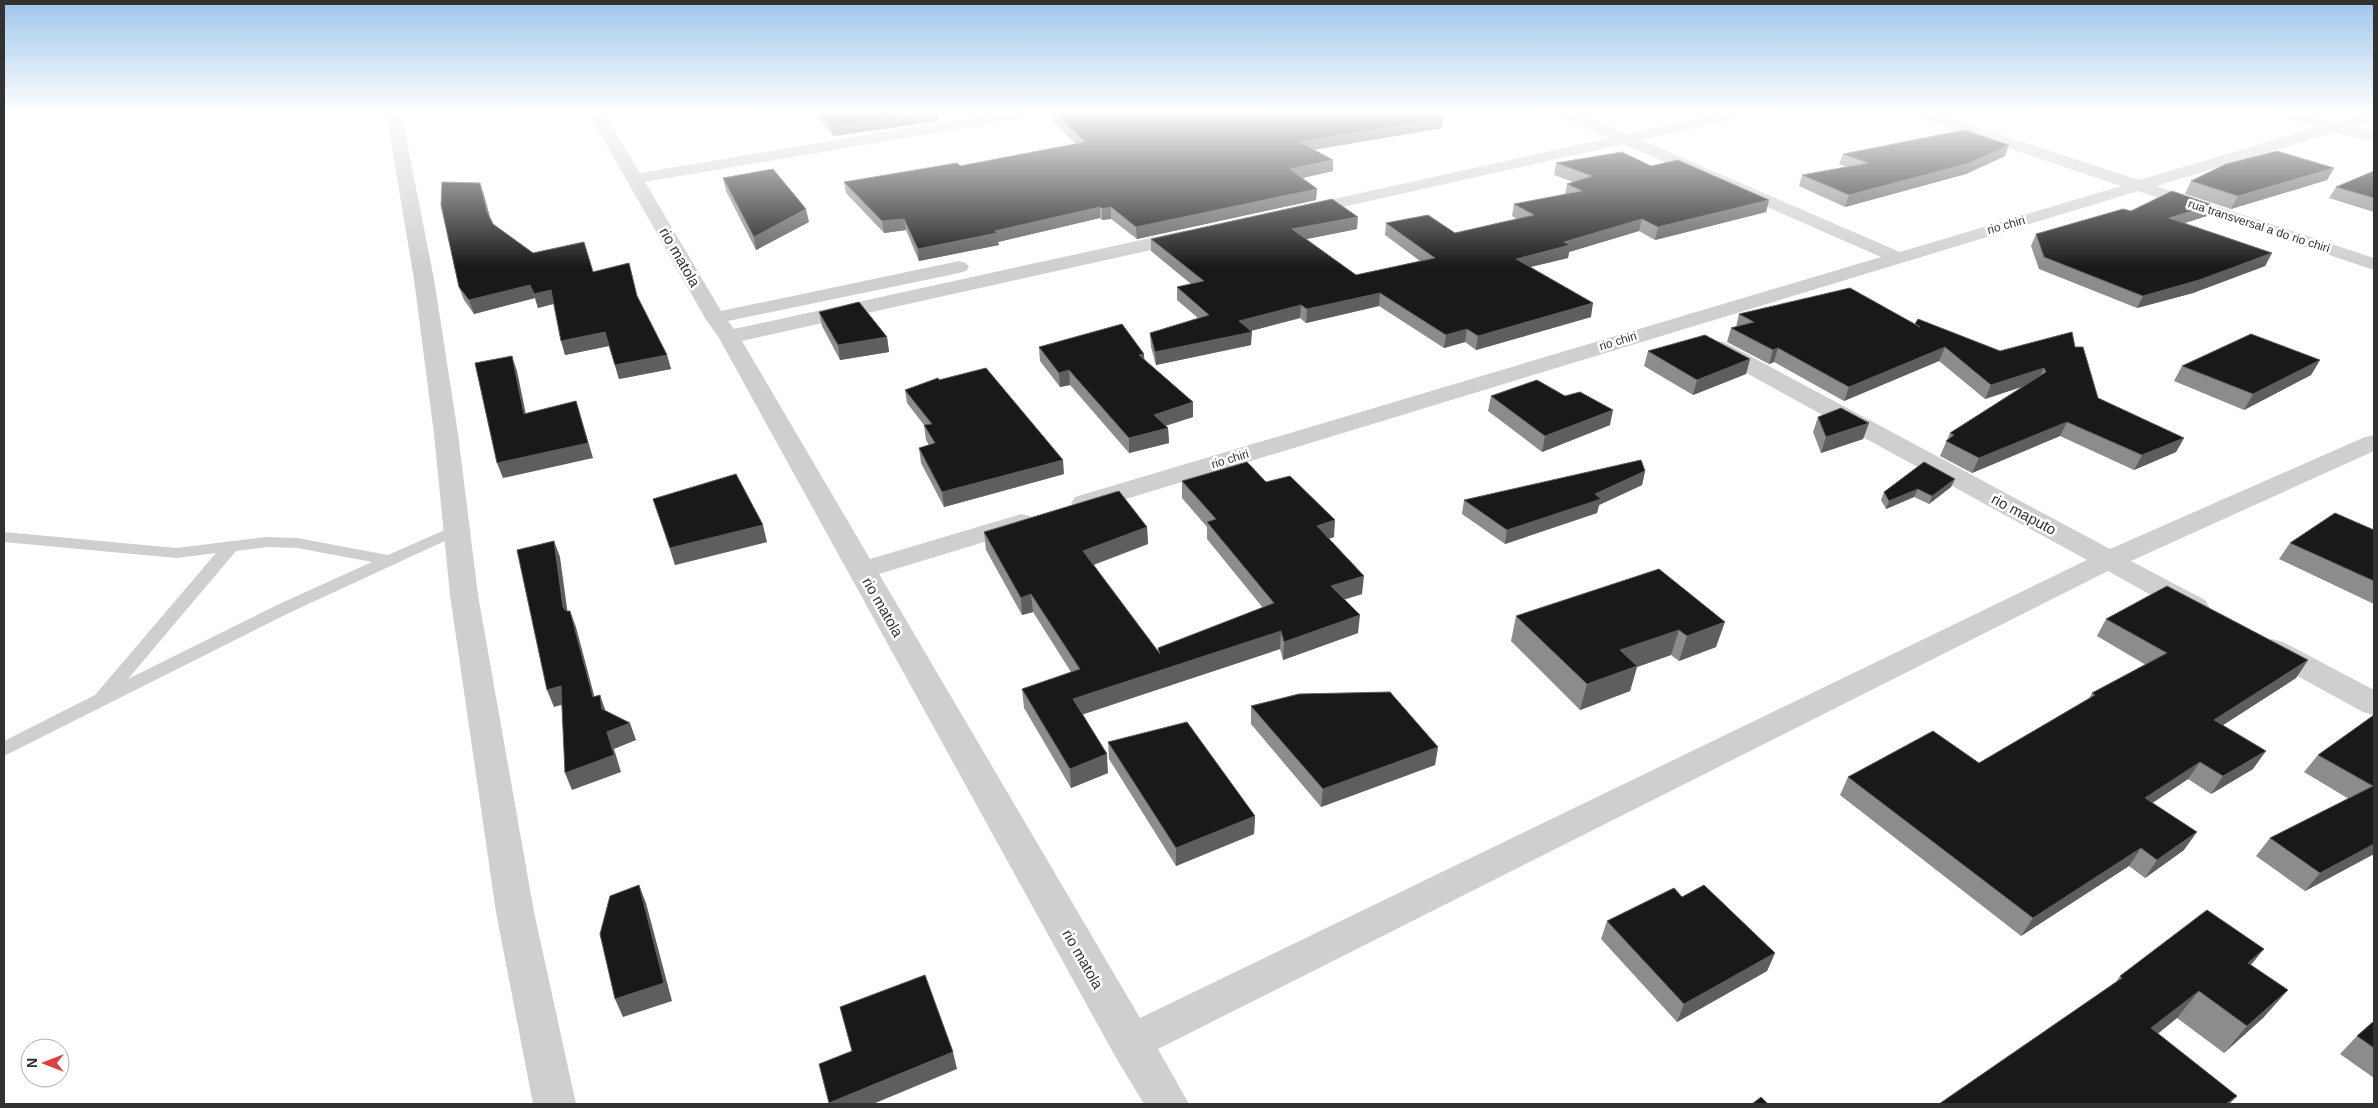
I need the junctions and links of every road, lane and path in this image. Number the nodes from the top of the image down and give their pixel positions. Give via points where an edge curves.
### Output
1 (402, 164) edge
2 (627, 164) edge
3 (726, 164) edge
4 (1448, 164) edge
5 (1517, 164) edge
6 (1684, 164) edge
7 (2072, 164) edge
8 (2211, 164) edge
9 (636, 179) junction
10 (2139, 186) junction
11 (1296, 196) edge
12 (1290, 214) edge
13 (1190, 218) edge
14 (1122, 233) edge
15 (1203, 233) edge
16 (1896, 257) junction
17 (977, 263) dead end
18 (2374, 264) edge
19 (1674, 324) junction
20 (722, 328) junction
21 (2374, 442) edge
22 (456, 530) junction
23 (4, 537) edge
24 (231, 546) junction
25 (388, 560) junction
26 (2109, 560) junction
27 (862, 570) junction
28 (2220, 620) edge
29 (2254, 639) edge
30 (100, 701) junction
31 (2374, 704) edge
32 (4, 749) edge
33 (1130, 1043) junction
34 (555, 1104) edge
35 (1167, 1104) edge

1 - 22 street via 424,279
2 - 9 street, rio matola
3 - 9 street
4 - 11 street
5 - 12 street
6 - 16 street
7 - 10 street, rua transversal a do rio chiri
8 - 10 street, rio chiri
9 - 20 street, rio matola
10 - 16 street, rio chiri
10 - 18 street, rua transversal a do rio chiri
13 - 14 street
15 - 20 street
16 - 19 street, rio chiri
17 - 20 street
19 - 26 street, rio maputo
19 - 27 street, rio chiri
20 - 27 street, rio matola
21 - 26 street
22 - 25 lane
22 - 34 street via 515,912
23 - 24 lane via 176,553
24 - 25 lane via 297,543
24 - 30 lane
25 - 30 lane
26 - 28 street, rio maputo
26 - 33 street
27 - 33 street, rio matola
29 - 31 street
30 - 32 lane
33 - 35 street, rio matola

